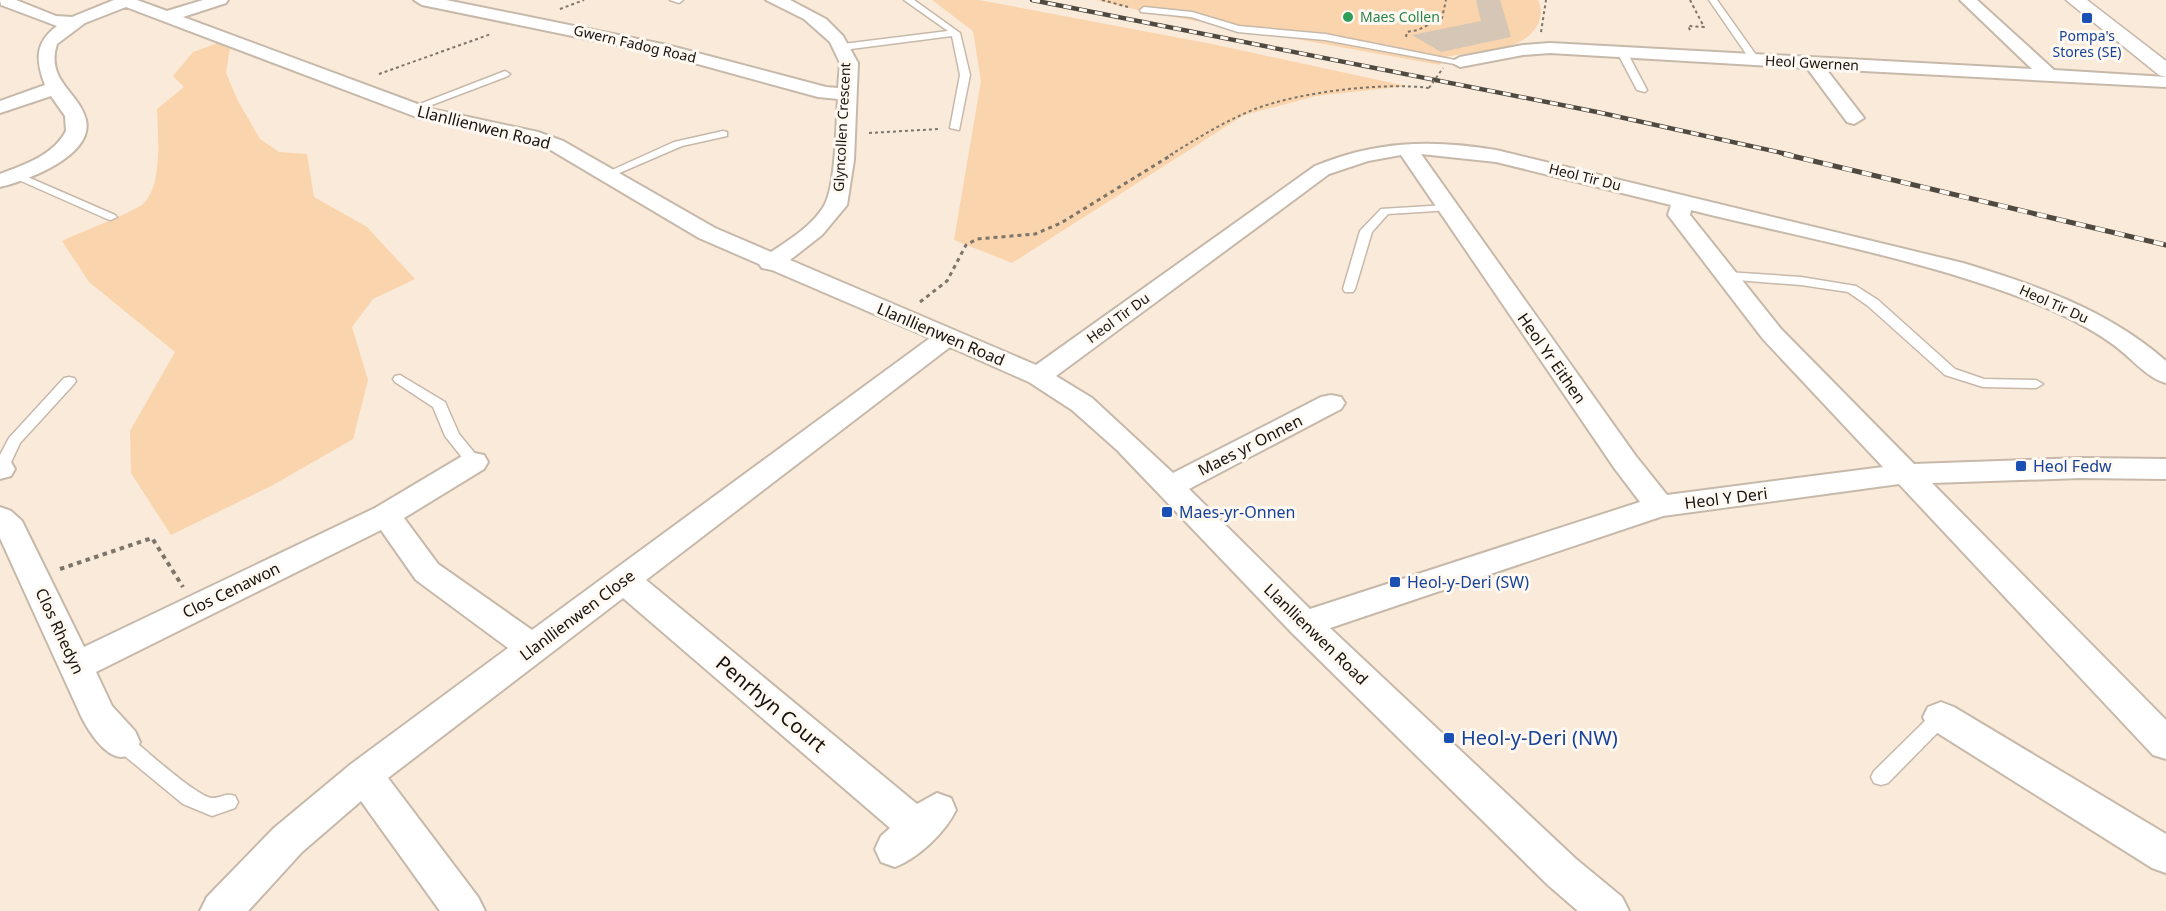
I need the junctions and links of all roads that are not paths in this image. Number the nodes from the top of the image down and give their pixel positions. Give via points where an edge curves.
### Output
1 (220, 0) edge
2 (422, 0) edge
3 (774, 0) edge
4 (908, 0) edge
5 (1713, 0) edge
6 (1968, 0) edge
7 (2075, 0) edge
8 (124, 1) edge
9 (7, 2) dead end
10 (1143, 10) road end
11 (169, 16) junction
12 (76, 22) junction
13 (956, 33) junction
14 (843, 47) junction
15 (1622, 52) junction
16 (1754, 59) junction
17 (1813, 63) junction
18 (1452, 65) joint
19 (2166, 71) edge
20 (505, 74) dead end
21 (2050, 76) junction
22 (2166, 82) edge
23 (55, 88) junction
24 (1642, 90) dead end
25 (847, 94) junction
26 (0, 107) edge
27 (412, 109) junction
28 (1854, 118) dead end
29 (955, 128) road end
30 (723, 134) dead end
31 (1406, 148) junction
32 (606, 176) junction
33 (8, 178) edge
34 (1683, 201) junction
35 (1447, 208) junction
36 (111, 217) dead end
37 (770, 263) junction
38 (1727, 276) junction
39 (1349, 289) dead end
40 (949, 336) junction
41 (2166, 375) edge
42 (1038, 376) junction
43 (400, 379) dead end
44 (69, 381) dead end
45 (2036, 384) dead end
46 (1331, 403) dead end
47 (474, 462) joint
48 (0, 469) edge
49 (2166, 470) edge
50 (1905, 474) junction
51 (1169, 487) junction
52 (1660, 506) junction
53 (386, 515) junction
54 (0, 518) edge
55 (624, 580) junction
56 (1304, 624) junction
57 (532, 648) junction
58 (77, 666) junction
59 (1941, 717) joint
60 (122, 742) joint
61 (2166, 744) edge
62 (364, 775) junction
63 (1881, 777) dead end
64 (228, 802) dead end
65 (917, 829) dead end
66 (2166, 855) edge
67 (460, 910) edge
68 (221, 911) edge
69 (1608, 911) edge

1 - 11 street
2 - 25 street, Gwern Fadog Road via 667,50 825,93
3 - 14 street, Glyncollen Crescent via 819,21
4 - 13 lane
5 - 16 lane
6 - 21 street
7 - 19 street
8 - 11 street, Llanllienwen Road
8 - 12 street
9 - 12 street via 53,21
10 - 18 lane via 1192,15 1238,29 1325,37
11 - 27 street, Llanllienwen Road
12 - 23 street via 60,31 45,51
13 - 14 lane
13 - 29 lane via 965,75
14 - 25 street, Glyncollen Crescent via 849,63
15 - 16 street, Heol Gwernen
15 - 18 street, Heol Gwernen via 1550,48
15 - 24 lane
16 - 17 street, Heol Gwernen
17 - 21 street, Heol Gwernen
17 - 28 street
20 - 27 lane
21 - 22 street, Heol Gwernen
23 - 26 street
23 - 33 street via 76,119 77,131 72,142 49,159
25 - 37 street, Glyncollen Crescent via 837,203 799,244
27 - 32 street, Llanllienwen Road via 538,138
30 - 32 lane via 679,142
31 - 34 street, Heol Tir Du via 1467,150
31 - 35 street, Heol Yr Eithen
31 - 42 street, Heol Tir Du via 1349,157 1322,170
32 - 37 street, Llanllienwen Road via 680,220
33 - 36 lane
34 - 38 street via 1679,215
34 - 41 street, Heol Tir Du via 2006,283 2098,323 2144,354
35 - 39 lane via 1385,211 1366,231
35 - 52 street, Heol Yr Eithen
37 - 40 street, Llanllienwen Road
38 - 45 lane via 1852,289 1950,372 1983,383
38 - 50 street via 1772,334
40 - 42 street, Llanllienwen Road
40 - 55 street, Llanllienwen Close
42 - 51 street, Llanllienwen Road via 1082,404
43 - 47 lane via 440,405 443,423 453,440
44 - 48 lane via 14,441
46 - 51 street, Maes yr Onnen
47 - 53 street, Clos Cenawon
49 - 50 street, Heol Y Deri via 2081,468
50 - 52 street, Heol Y Deri
50 - 61 street
51 - 56 street, Llanllienwen Road
52 - 56 street, Heol Y Deri
53 - 57 street via 427,572
53 - 58 street, Clos Cenawon
54 - 58 street, Clos Rhedyn via 11,529
55 - 57 street, Llanllienwen Close
55 - 65 street, Penrhyn Court
56 - 69 street, Llanllienwen Road via 1562,872
57 - 62 street, Llanllienwen Close
58 - 60 street, Clos Rhedyn via 99,716
59 - 63 lane
59 - 66 street
60 - 64 lane via 190,798 212,807
62 - 67 street
62 - 68 street, Llanllienwen Close via 288,840

